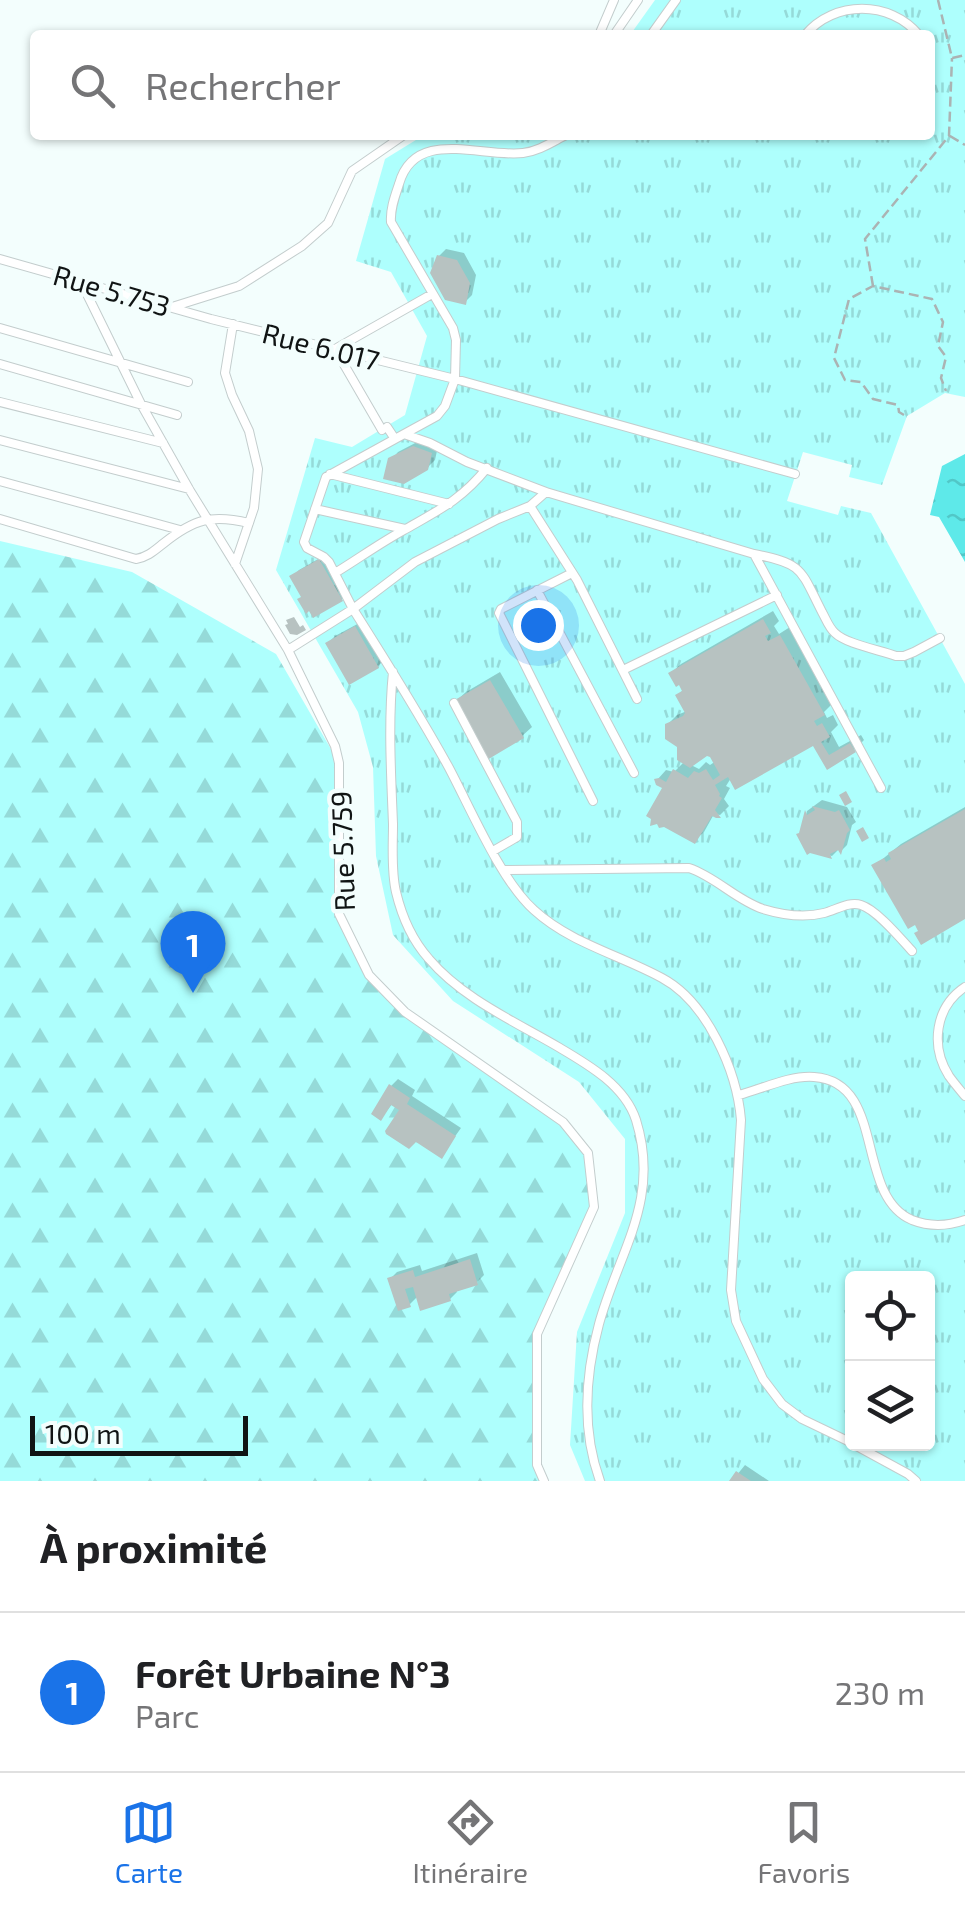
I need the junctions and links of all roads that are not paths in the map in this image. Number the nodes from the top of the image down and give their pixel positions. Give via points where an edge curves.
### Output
1 (614, 0) edge
2 (638, 0) edge
3 (676, 0) edge
4 (882, 3) edge
5 (601, 30) edge
6 (617, 30) edge
7 (655, 30) edge
8 (809, 30) edge
9 (915, 30) edge
10 (397, 140) edge
11 (556, 140) edge
12 (0, 258) edge
13 (81, 282) junction
14 (432, 294) junction
15 (172, 306) junction
16 (229, 323) junction
17 (0, 328) edge
18 (335, 350) junction
19 (120, 363) junction
20 (0, 364) edge
21 (455, 379) junction
22 (188, 382) dead end
23 (0, 402) edge
24 (141, 404) junction
25 (178, 415) dead end
26 (404, 434) junction
27 (0, 440) edge
28 (395, 440) junction
29 (163, 442) junction
30 (487, 468) junction
31 (330, 474) junction
32 (795, 474) dead end
33 (0, 481) edge
34 (190, 489) junction
35 (546, 492) junction
36 (449, 504) junction
37 (530, 506) junction
38 (314, 509) junction
39 (206, 518) junction
40 (0, 520) edge
41 (248, 523) junction
42 (405, 528) junction
43 (180, 530) junction
44 (754, 554) junction
45 (235, 564) junction
46 (336, 573) junction
47 (572, 573) junction
48 (536, 590) junction
49 (777, 595) junction
50 (353, 609) junction
51 (940, 638) dead end
52 (288, 650) junction
53 (624, 670) junction
54 (392, 672) junction
55 (637, 699) dead end
56 (454, 703) dead end
57 (634, 773) dead end
58 (881, 788) dead end
59 (593, 800) dead end
60 (493, 851) junction
61 (504, 870) junction
62 (912, 952) dead end
63 (965, 988) edge
64 (739, 1095) junction
65 (965, 1096) edge
66 (965, 1220) edge
67 (845, 1439) edge
68 (866, 1451) edge
69 (544, 1481) edge
70 (600, 1481) edge
71 (916, 1481) edge

1 - 5 lane
2 - 6 lane
3 - 7 lane
4 - 8 lane via 834,10
4 - 9 lane
10 - 15 lane via 352,171 328,223 302,246 239,286
11 - 14 lane via 521,153 434,149 406,166 390,217
12 - 13 lane, Rue 5.753
13 - 15 lane, Rue 5.753
13 - 19 lane, Rue 5.759
14 - 18 lane
14 - 21 lane via 455,333
15 - 16 lane, Rue 5.753
16 - 18 lane, Rue 6.017
16 - 41 lane via 225,373 258,469
17 - 19 lane
18 - 21 lane, Rue 6.017
18 - 28 lane
19 - 22 lane
19 - 24 lane, Rue 5.759
20 - 24 lane
21 - 26 lane via 437,416
21 - 32 lane, Rue 6.017
23 - 29 lane
24 - 25 lane
24 - 29 lane, Rue 5.759
26 - 28 lane
26 - 30 lane
27 - 34 lane
28 - 31 lane
29 - 34 lane, Rue 5.759
30 - 35 lane
30 - 36 lane
31 - 36 lane
31 - 38 lane
33 - 43 lane
34 - 39 lane, Rue 5.759
35 - 37 lane
35 - 44 lane
36 - 42 lane
37 - 47 lane
37 - 50 lane via 415,562
38 - 42 lane
38 - 46 lane via 305,546
39 - 41 lane
39 - 43 lane
39 - 45 lane, Rue 5.759
40 - 43 lane via 136,559
41 - 45 lane
42 - 46 lane
44 - 49 lane
44 - 51 lane via 795,566 841,638 904,656
45 - 52 lane, Rue 5.759
46 - 50 lane
47 - 48 lane
47 - 53 lane
48 - 57 lane
48 - 59 lane via 501,610 500,618
49 - 53 lane
49 - 58 lane
50 - 52 lane
50 - 54 lane
52 - 69 lane, Rue 5.759 via 340,763 338,914 368,975 404,1012 563,1122 588,1153 594,1207 538,1334 536,1465
53 - 55 lane
54 - 60 lane
54 - 70 lane via 394,888 414,940 463,990 594,1068 634,1114 643,1144 638,1216 600,1322 587,1385 588,1431
56 - 60 lane via 517,822 517,837
60 - 61 lane
61 - 62 lane via 689,868 766,910 799,916 865,906
61 - 64 lane via 552,924 666,980 691,1001
63 - 65 lane via 944,1008 938,1041 948,1074
64 - 66 lane via 804,1077 844,1089 857,1106 882,1188 901,1215 922,1223
64 - 67 lane via 731,1290 736,1321 782,1404
68 - 71 lane

